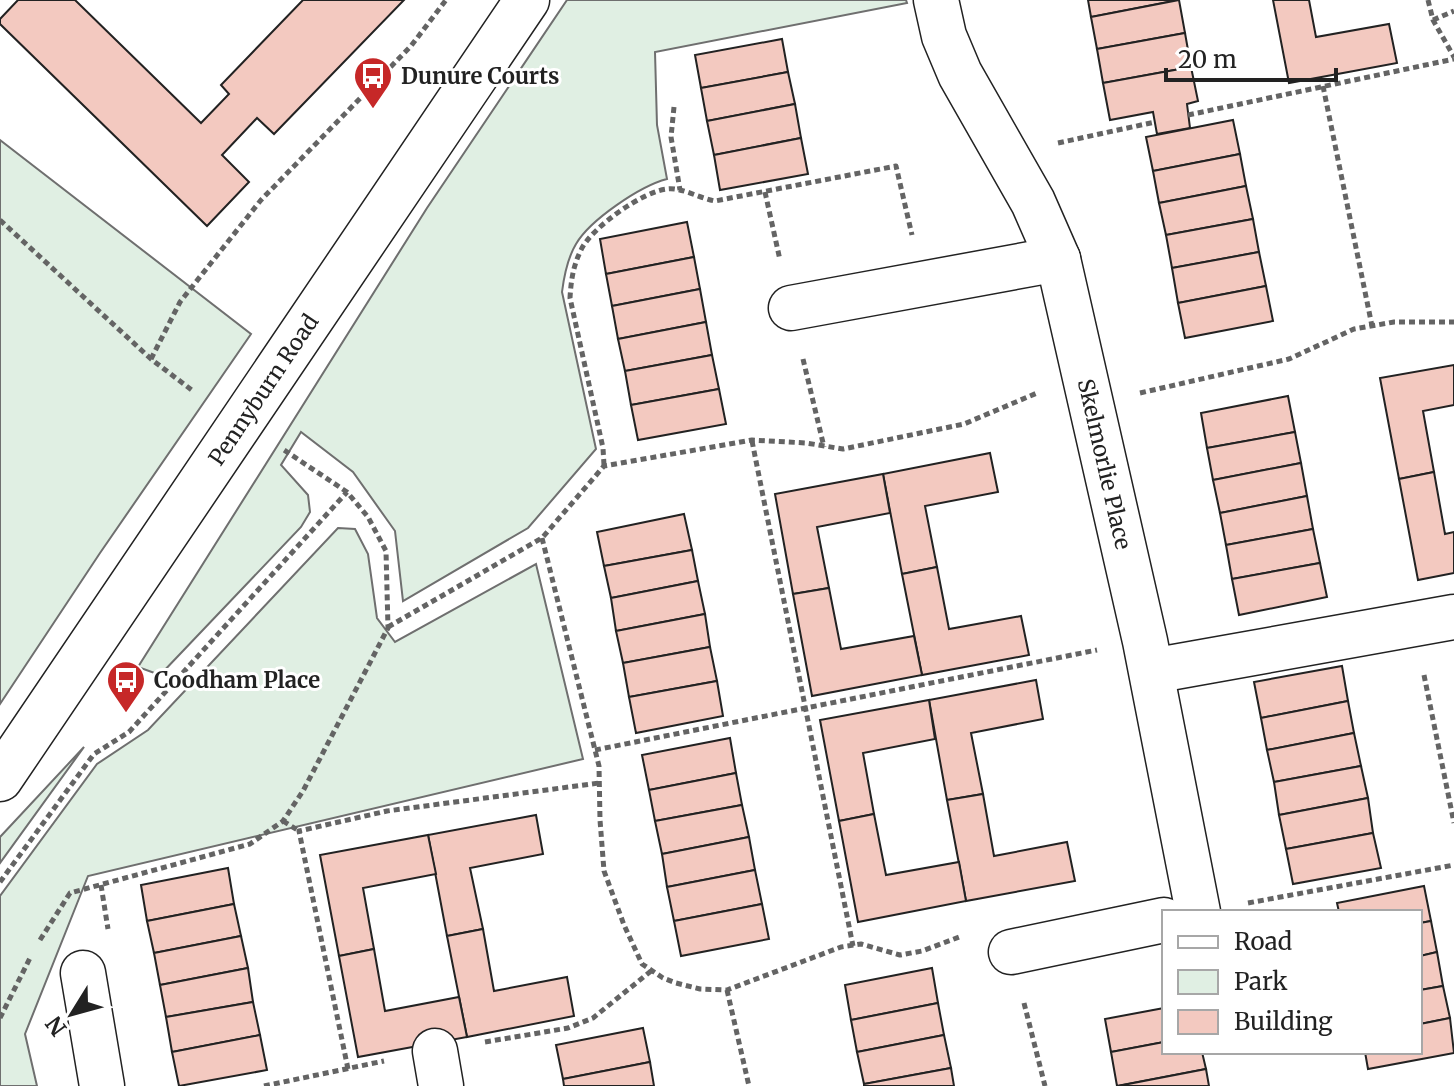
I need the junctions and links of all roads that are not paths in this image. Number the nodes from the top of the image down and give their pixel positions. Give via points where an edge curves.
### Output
1 (527, 0) edge
2 (936, 0) edge
3 (1058, 259) junction
4 (791, 308) dead end
5 (1434, 621) edge
6 (1148, 656) junction
7 (0, 779) edge
8 (1198, 910) edge
9 (1162, 920) edge
10 (1011, 952) dead end
11 (83, 973) dead end
12 (102, 1086) edge

1 - 7 street, Pennyburn Road
2 - 3 street, Skelmorlie Place via 960,74 1033,202
3 - 4 street
3 - 6 street, Skelmorlie Place
5 - 6 street
6 - 8 street, Skelmorlie Place
9 - 10 street
11 - 12 street

